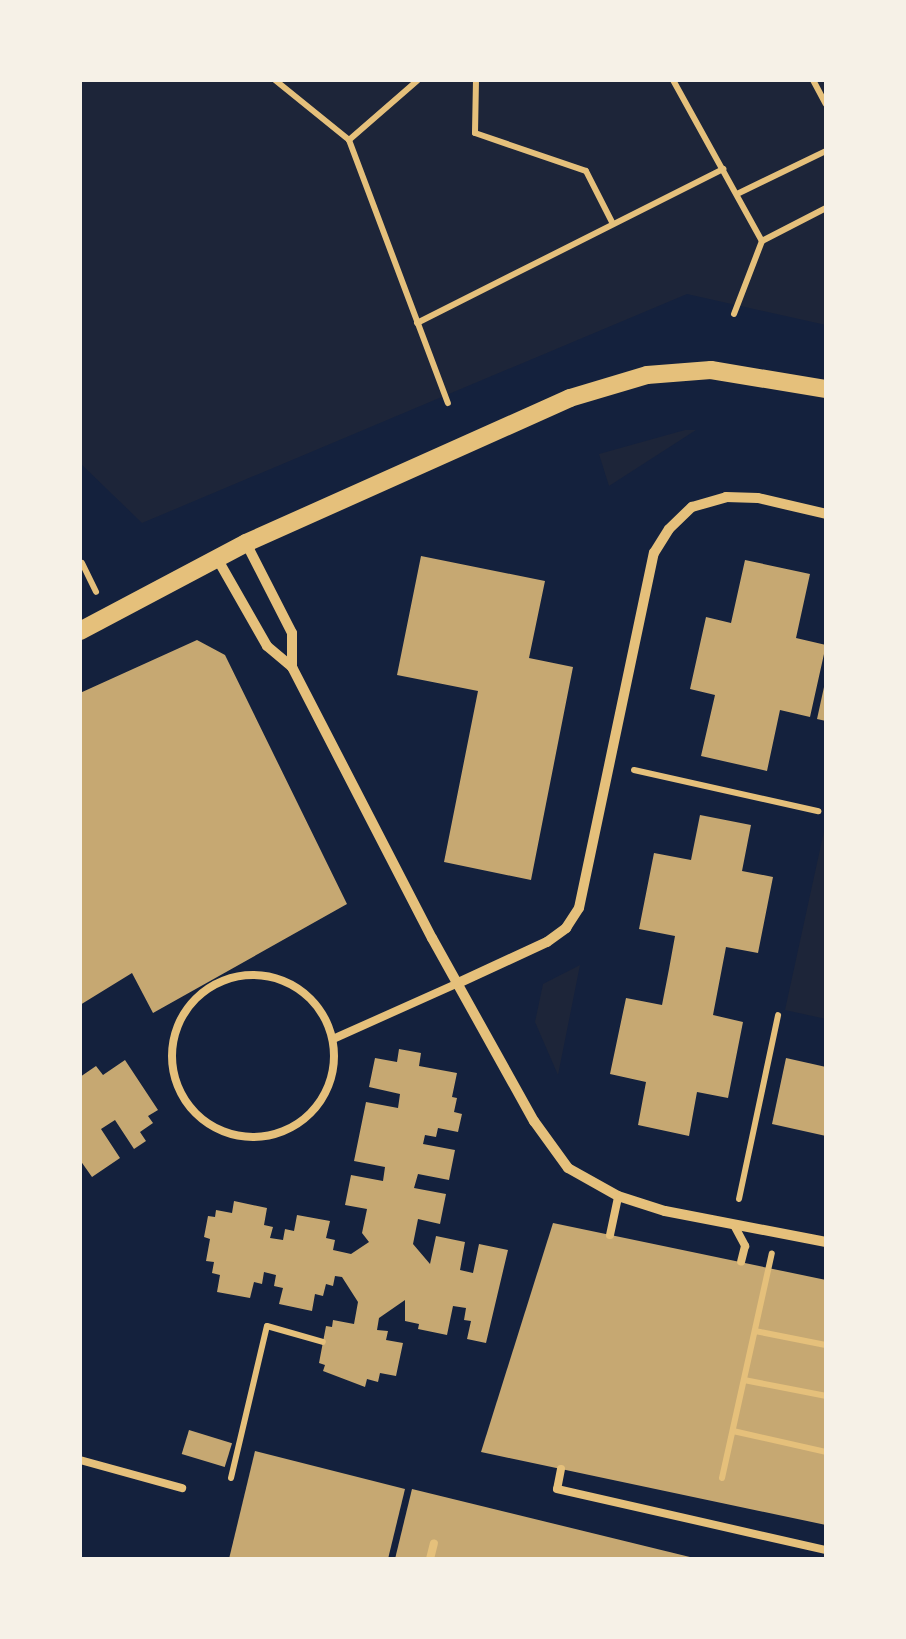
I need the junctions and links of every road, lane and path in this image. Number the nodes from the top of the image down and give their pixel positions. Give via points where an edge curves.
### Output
1 (275, 80) edge
2 (418, 80) edge
3 (476, 80) edge
4 (673, 80) edge
5 (813, 80) edge
6 (826, 104) edge
7 (349, 140) junction
8 (826, 151) edge
9 (723, 169) junction
10 (737, 194) junction
11 (826, 208) edge
12 (613, 224) junction
13 (762, 241) junction
14 (734, 314) dead end
15 (418, 322) junction
16 (826, 389) edge
17 (448, 403) dead end
18 (826, 514) edge
19 (246, 543) junction
20 (218, 560) junction
21 (80, 631) edge
22 (292, 667) junction
23 (628, 769) dead end
24 (818, 811) dead end
25 (456, 984) junction
26 (778, 1015) dead end
27 (333, 1040) junction
28 (618, 1196) junction
29 (737, 1205) dead end
30 (734, 1224) junction
31 (610, 1235) dead end
32 (826, 1242) edge
33 (772, 1252) dead end
34 (741, 1262) dead end
35 (755, 1331) junction
36 (323, 1342) dead end
37 (826, 1346) edge
38 (744, 1380) junction
39 (826, 1396) edge
40 (732, 1432) junction
41 (826, 1452) edge
42 (80, 1460) edge
43 (561, 1469) dead end
44 (231, 1478) dead end
45 (722, 1478) dead end
46 (182, 1488) dead end
47 (434, 1543) dead end
48 (826, 1550) edge
49 (430, 1559) edge

1 - 7 path
2 - 7 path
3 - 12 path via 475,132 586,171
4 - 9 path
5 - 6 path
7 - 15 path
8 - 10 path
9 - 10 path
9 - 12 path
10 - 13 path
11 - 13 path
12 - 15 path
13 - 14 path
15 - 17 path
16 - 19 street via 712,370 648,375 570,398
18 - 25 street via 726,497 692,507 669,529 654,553 578,908 547,942
19 - 20 street
19 - 22 street via 292,633
20 - 21 street
20 - 22 street via 267,646
22 - 25 street
23 - 24 path
25 - 27 lane
25 - 28 street via 568,1168
26 - 29 path
27 - 27 lane via 334,1066 312,1112 266,1136 240,1136 195,1112 172,1063 186,1010 228,978 256,974 306,993
28 - 30 street
28 - 31 lane
30 - 32 street
30 - 34 lane via 745,1246
33 - 35 path
35 - 37 path
35 - 38 path
36 - 44 path via 267,1326
38 - 39 path
38 - 40 path
40 - 41 path
40 - 45 path
42 - 46 lane
43 - 48 lane via 557,1489
47 - 49 lane

